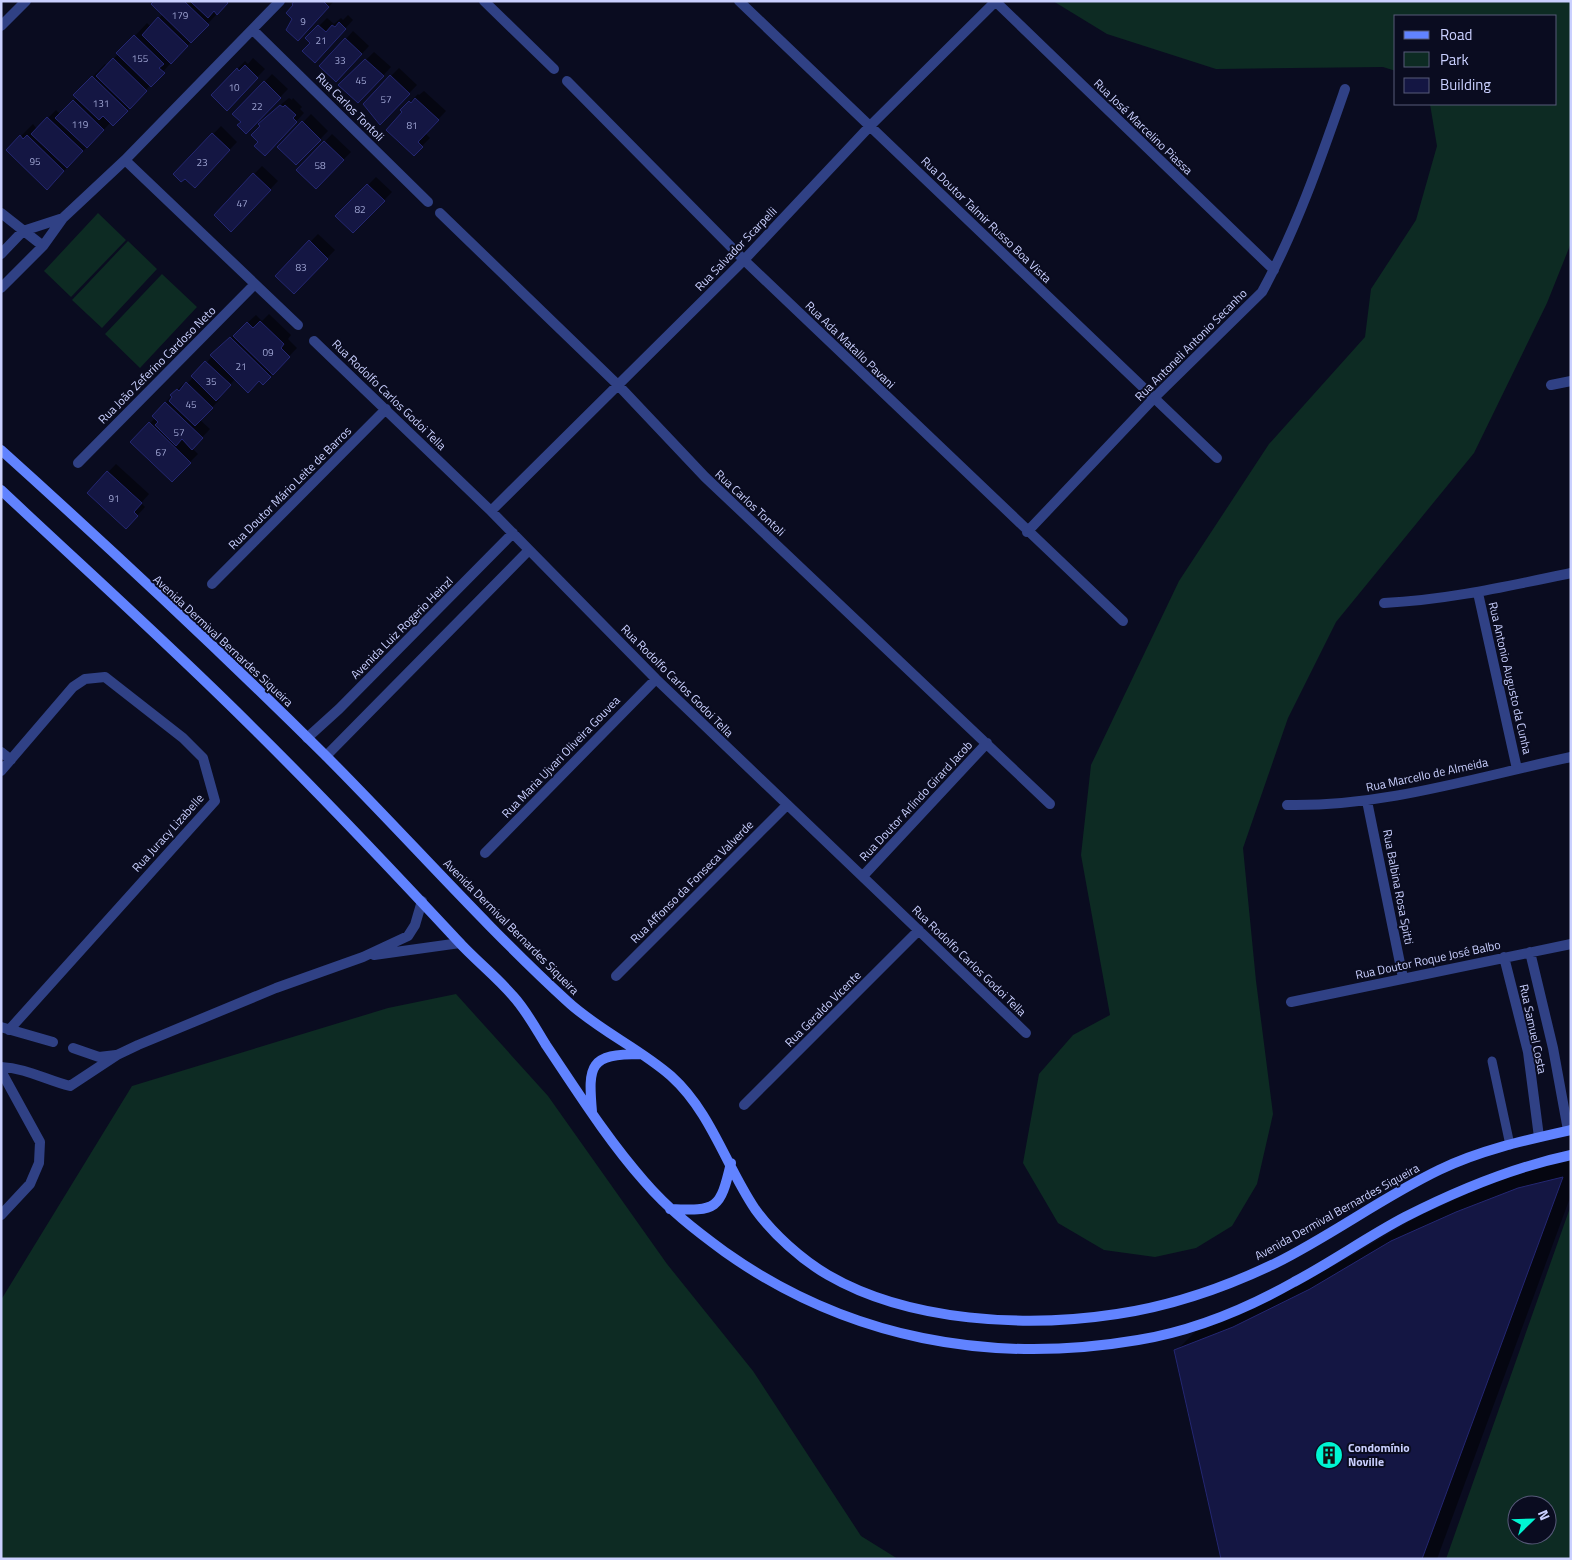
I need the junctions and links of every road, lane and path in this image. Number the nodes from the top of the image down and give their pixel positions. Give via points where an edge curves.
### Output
1 (26, 1) edge
2 (280, 1) edge
3 (484, 1) edge
4 (739, 1) edge
5 (995, 2) edge
6 (1, 26) edge
7 (253, 30) junction
8 (554, 69) dead end
9 (567, 81) dead end
10 (1345, 89) dead end
11 (870, 126) junction
12 (125, 160) junction
13 (428, 202) dead end
14 (1, 213) edge
15 (440, 213) dead end
16 (63, 218) junction
17 (24, 231) junction
18 (42, 246) junction
19 (1, 254) edge
20 (744, 260) junction
21 (1274, 270) junction
22 (254, 285) junction
23 (1, 288) edge
24 (298, 325) dead end
25 (314, 341) dead end
26 (1571, 381) edge
27 (1551, 385) dead end
28 (619, 386) junction
29 (1154, 398) junction
30 (386, 409) junction
31 (1, 450) edge
32 (1217, 458) dead end
33 (78, 463) dead end
34 (1, 490) edge
35 (491, 511) junction
36 (1027, 532) junction
37 (513, 533) junction
38 (529, 550) junction
39 (1571, 573) edge
40 (212, 584) dead end
41 (1478, 593) junction
42 (1384, 603) dead end
43 (1123, 621) dead end
44 (656, 679) junction
45 (307, 738) junction
46 (987, 743) junction
47 (1, 752) edge
48 (326, 756) junction
49 (1571, 758) edge
50 (10, 760) junction
51 (1517, 769) junction
52 (1, 771) edge
53 (1368, 801) junction
54 (1050, 804) dead end
55 (1287, 805) dead end
56 (787, 806) junction
57 (485, 853) dead end
58 (863, 876) junction
59 (422, 901) junction
60 (918, 930) junction
61 (460, 943) junction
62 (1571, 944) edge
63 (1530, 952) junction
64 (363, 957) junction
65 (1504, 957) junction
66 (616, 976) dead end
67 (1403, 978) junction
68 (1291, 1002) dead end
69 (5, 1028) edge
70 (1026, 1033) dead end
71 (53, 1042) dead end
72 (73, 1048) dead end
73 (641, 1054) junction
74 (117, 1055) junction
75 (1492, 1062) dead end
76 (1, 1067) edge
77 (1, 1071) edge
78 (744, 1105) dead end
79 (592, 1114) junction
80 (1569, 1130) edge
81 (1540, 1137) junction
82 (1510, 1144) junction
83 (1571, 1155) edge
84 (731, 1163) junction
85 (670, 1209) junction
86 (1, 1215) edge

1 - 6 street
2 - 7 street
3 - 8 street
4 - 11 street, Rua Doutor Talmir Russo Boa Vista
5 - 11 street, Rua Salvador Scarpelli
5 - 21 street, Rua José Marcelino Piassa
7 - 12 street
7 - 13 street, Rua Carlos Tontoli
9 - 20 street, Rua Ada Matallo Pavani
10 - 21 street, Rua Antoneli Antonio Secanho via 1311,184
11 - 20 street, Rua Salvador Scarpelli
11 - 29 street, Rua Doutor Talmir Russo Boa Vista
12 - 16 street
12 - 22 street
14 - 17 street
15 - 28 street, Rua Carlos Tontoli
16 - 17 street
16 - 18 street
17 - 18 street
17 - 19 street
18 - 23 street
20 - 28 street, Rua Salvador Scarpelli
20 - 36 street, Rua Ada Matallo Pavani
21 - 29 street, Rua Antoneli Antonio Secanho via 1262,292 1241,316
22 - 24 street
22 - 33 street, Rua João Zeferino Cardoso Neto
25 - 30 street, Rua Rodolfo Carlos Godoi Tella
26 - 27 street
28 - 35 street, Rua Salvador Scarpelli
28 - 46 street, Rua Carlos Tontoli via 705,477
29 - 32 street, Rua Doutor Talmir Russo Boa Vista
29 - 36 street, Rua Antoneli Antonio Secanho
30 - 35 street, Rua Rodolfo Carlos Godoi Tella
30 - 40 street, Rua Doutor Mário Leite de Barros
31 - 45 main road, Avenida Dermival Bernardes Siqueira
34 - 59 main road via 252,726
35 - 37 street, Rua Rodolfo Carlos Godoi Tella
36 - 43 street, Rua Ada Matallo Pavani
37 - 38 street, Rua Rodolfo Carlos Godoi Tella
37 - 45 street, Avenida Luiz Rogerio Heinzl
38 - 44 street, Rua Rodolfo Carlos Godoi Tella
38 - 48 street
39 - 41 street
41 - 42 street
41 - 51 street, Rua Antonio Augusto da Cunha
44 - 56 street, Rua Rodolfo Carlos Godoi Tella
44 - 57 street, Rua Maria Ujvari Oliveira Gouvea
45 - 48 main road, Avenida Dermival Bernardes Siqueira
46 - 54 street, Rua Carlos Tontoli
46 - 58 street, Rua Doutor Arlindo Girard Jacob
47 - 50 street
48 - 73 main road, Avenida Dermival Bernardes Siqueira via 505,942 566,1000
49 - 51 street, Rua Marcello de Almeida
50 - 52 street, Rua Juracy Lizabelle
50 - 69 street, Rua Juracy Lizabelle via 73,688 84,679 105,677 183,738 203,758 215,801
51 - 53 street, Rua Marcello de Almeida
53 - 55 street, Rua Marcello de Almeida
53 - 67 street, Rua Balbina Rosa Spitti
56 - 58 street, Rua Rodolfo Carlos Godoi Tella
56 - 66 street, Rua Affonso da Fonseca Valverde
58 - 60 street, Rua Rodolfo Carlos Godoi Tella
59 - 61 main road
59 - 64 street via 408,936
60 - 70 street, Rua Rodolfo Carlos Godoi Tella
60 - 78 street, Rua Geraldo Vicente
61 - 64 street
61 - 79 main road via 515,997
62 - 63 street, Rua Doutor Roque José Balbo
63 - 65 street, Rua Doutor Roque José Balbo
63 - 80 street, Rua Samuel Costa
64 - 74 street via 276,988
65 - 67 street, Rua Doutor Roque José Balbo
65 - 81 street, Rua Samuel Costa via 1528,1052
67 - 68 street, Rua Doutor Roque José Balbo
69 - 71 street
72 - 74 street via 99,1057
73 - 79 main road via 615,1054 595,1066 589,1079
73 - 84 main road, Avenida Dermival Bernardes Siqueira via 673,1078 708,1122
74 - 76 street via 70,1086 19,1068
75 - 82 lane
77 - 86 street via 40,1142 39,1163 30,1184
79 - 85 main road via 640,1177
80 - 81 main road, Avenida Dermival Bernardes Siqueira
81 - 82 main road, Avenida Dermival Bernardes Siqueira
82 - 84 main road, Avenida Dermival Bernardes Siqueira via 1441,1168 1278,1262 1216,1288 1160,1306 1114,1315 1051,1319 984,1320 904,1306 864,1293 833,1278 791,1248 756,1210
83 - 85 main road via 1500,1177 1411,1215 1291,1284 1216,1320 1143,1339 1070,1349 954,1345 875,1328 840,1316 756,1274
84 - 85 main road via 723,1194 713,1205 701,1210

